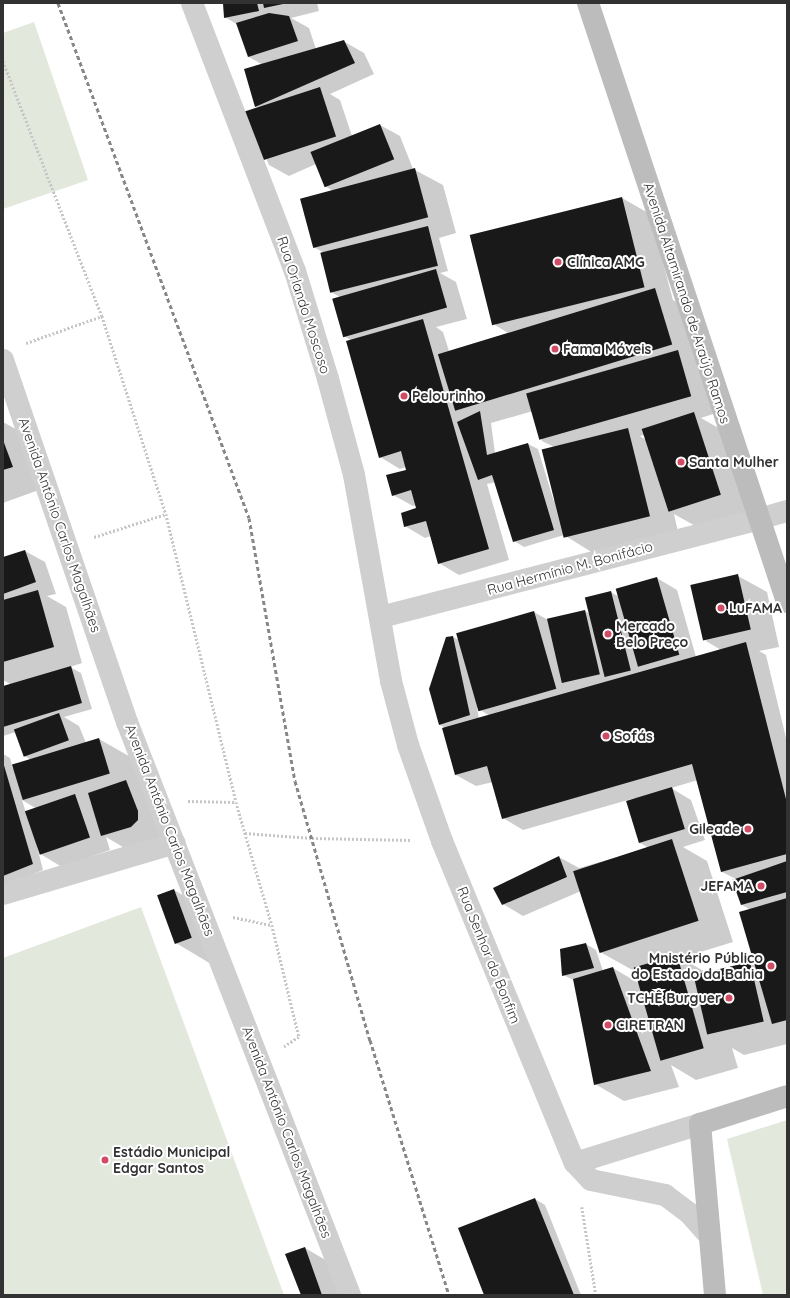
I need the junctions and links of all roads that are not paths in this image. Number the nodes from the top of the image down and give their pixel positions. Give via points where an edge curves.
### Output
1 (192, 3) edge
2 (588, 3) edge
3 (3, 360) edge
4 (787, 511) edge
5 (759, 519) junction
6 (787, 602) edge
7 (380, 617) junction
8 (175, 843) junction
9 (3, 894) edge
10 (787, 1096) edge
11 (700, 1124) junction
12 (575, 1163) junction
13 (710, 1236) junction
14 (350, 1295) edge
15 (715, 1295) edge

1 - 7 street, Rua Orlando Moscoso via 295,271 354,475
2 - 5 main road, Avenida Altamirando de Araújo Ramos
3 - 8 street, Avenida Antônio Carlos Magalhães via 127,722
4 - 5 street, Rua Hermínio M. Bonifácio
5 - 6 main road, Avenida Altamirando de Araújo Ramos
5 - 7 street, Rua Hermínio M. Bonifácio
7 - 12 street, Rua Senhor do Bonfim via 391,681 408,745 442,841
8 - 9 street
8 - 14 street, Avenida Antônio Carlos Magalhães
10 - 11 main road
11 - 12 street
11 - 13 main road
12 - 13 street via 591,1180 665,1195 689,1213
13 - 15 main road

